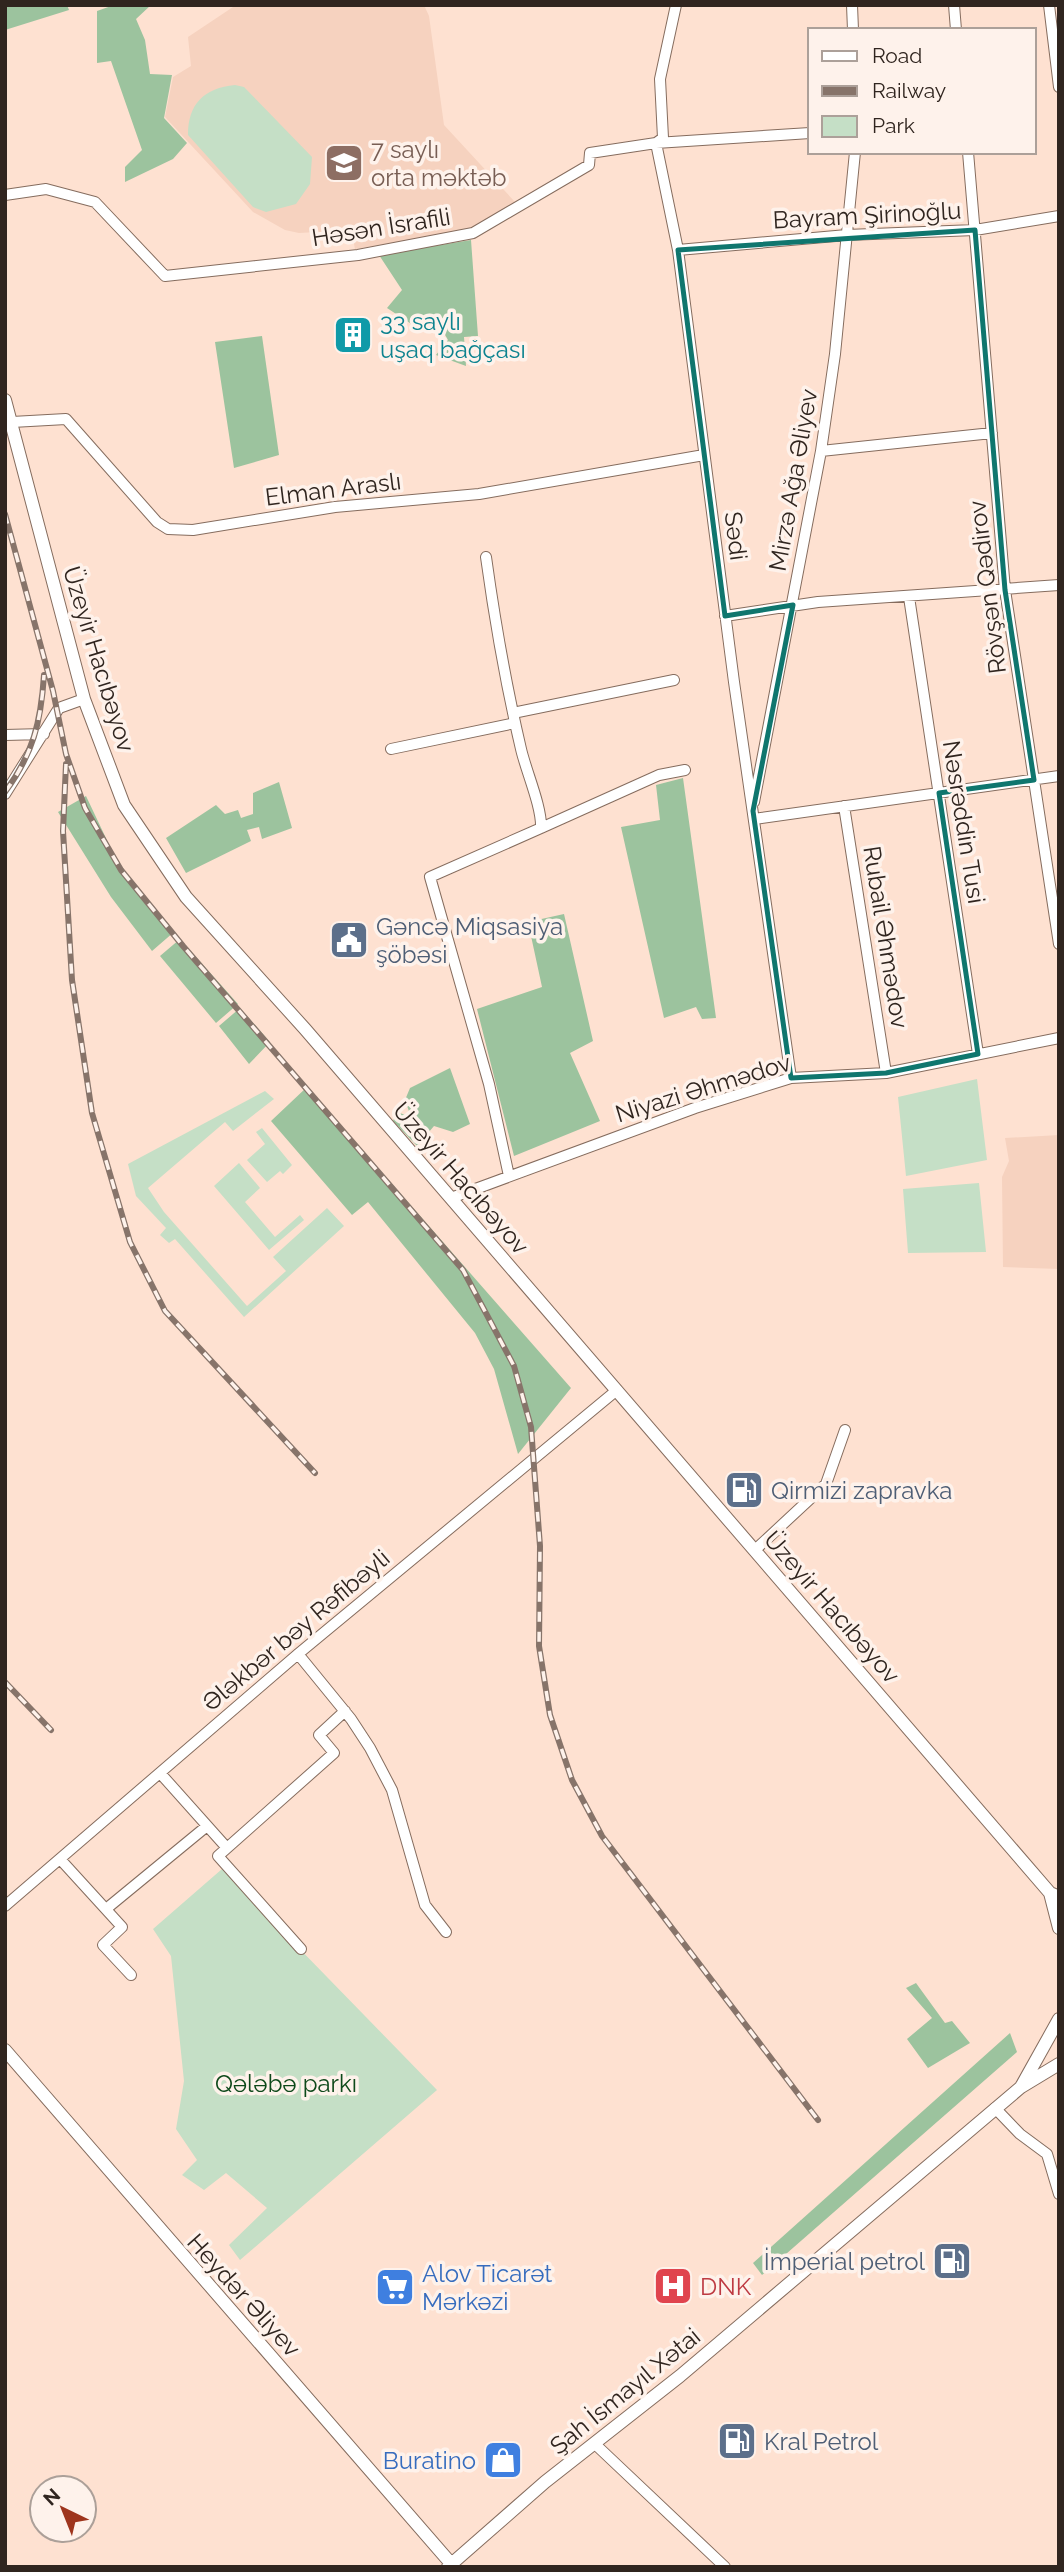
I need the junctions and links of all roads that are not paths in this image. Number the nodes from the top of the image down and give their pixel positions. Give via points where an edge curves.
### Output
1 (676, 5) edge
2 (852, 5) edge
3 (954, 5) edge
4 (1049, 5) edge
5 (853, 28) edge
6 (956, 28) edge
7 (1059, 87) edge
8 (808, 133) edge
9 (656, 143) junction
10 (855, 154) edge
11 (968, 154) edge
12 (5, 195) edge
13 (1059, 216) edge
14 (975, 230) junction
15 (847, 235) junction
16 (678, 250) junction
17 (5, 400) edge
18 (12, 422) junction
19 (992, 433) junction
20 (821, 451) junction
21 (704, 455) junction
22 (486, 557) dead end
23 (1059, 585) edge
24 (1005, 590) junction
25 (909, 597) junction
26 (793, 605) junction
27 (725, 616) junction
28 (674, 680) dead end
29 (84, 699) junction
30 (514, 718) junction
31 (44, 734) junction
32 (5, 735) edge
33 (391, 749) dead end
34 (685, 770) dead end
35 (1059, 776) edge
36 (1034, 780) junction
37 (939, 793) junction
38 (5, 794) edge
39 (844, 806) junction
40 (753, 815) junction
41 (541, 828) junction
42 (1059, 944) edge
43 (1059, 1038) edge
44 (978, 1054) junction
45 (886, 1073) junction
46 (791, 1078) junction
47 (509, 1177) junction
48 (451, 1198) junction
49 (617, 1390) junction
50 (845, 1430) dead end
51 (755, 1550) junction
52 (298, 1654) junction
53 (345, 1711) junction
54 (160, 1773) junction
55 (207, 1826) junction
56 (227, 1848) junction
57 (60, 1859) junction
58 (1054, 1895) edge
59 (5, 1906) edge
60 (106, 1909) junction
61 (1059, 1928) edge
62 (446, 1933) dead end
63 (301, 1949) dead end
64 (131, 1975) dead end
65 (1059, 2019) edge
66 (5, 2050) edge
67 (1059, 2064) edge
68 (1021, 2087) junction
69 (995, 2108) junction
70 (1059, 2194) edge
71 (596, 2445) junction
72 (451, 2566) edge
73 (725, 2567) edge

1 - 9 street, Sədi via 660,79 663,138
2 - 5 street
3 - 6 street
4 - 7 street
8 - 9 street, Həsən İsrafili
9 - 12 street, Həsən İsrafili via 590,153 589,165 473,233 358,255 164,276 95,202 46,189
9 - 16 street, Sədi
10 - 15 street, Mirzə Ağa Əliyev
11 - 14 street, Rövşən Qədirov
13 - 14 street, Bayram Şirinoğlu
14 - 15 street, Bayram Şirinoğlu
14 - 19 street, Rövşən Qədirov
15 - 16 street, Bayram Şirinoğlu
15 - 20 street, Mirzə Ağa Əliyev
16 - 21 street, Sədi
17 - 18 main road, Üzeyir Hacıbəyov
18 - 21 street, Elman Araslı via 66,419 168,529 192,530 335,507 479,494
18 - 29 main road, Üzeyir Hacıbəyov
19 - 20 street
19 - 24 street, Rövşən Qədirov
20 - 26 street, Mirzə Ağa Əliyev
21 - 27 street, Sədi
22 - 30 street
23 - 24 street
24 - 25 street
24 - 36 street, Rövşən Qədirov
25 - 26 street
25 - 37 street, Nəsrəddin Tusi
26 - 27 street
26 - 40 street, Mirzə Ağa Əliyev
27 - 40 street, Sədi
28 - 30 street
29 - 31 street via 59,708
29 - 48 main road, Üzeyir Hacıbəyov via 124,805 186,897
30 - 33 street
30 - 41 street
31 - 32 street
31 - 38 street
34 - 41 street via 659,775
35 - 36 street
36 - 37 street
36 - 42 street, Rövşən Qədirov
37 - 39 street
37 - 44 street, Nəsrəddin Tusi
39 - 40 street
39 - 45 street, Rubail Əhmədov
40 - 46 street, Sədi
41 - 47 street via 430,877 489,1084
43 - 44 street, Niyazi Əhmədov
44 - 45 street, Niyazi Əhmədov
45 - 46 street, Niyazi Əhmədov
46 - 47 street, Niyazi Əhmədov
47 - 48 street, Niyazi Əhmədov
48 - 49 main road, Üzeyir Hacıbəyov
49 - 51 main road, Üzeyir Hacıbəyov
49 - 52 street, Ələkbər bəy Rəfibəyli
50 - 51 street via 826,1484
51 - 58 main road, Üzeyir Hacıbəyov
52 - 53 street
52 - 54 street, Ələkbər bəy Rəfibəyli
53 - 56 street via 319,1735 334,1753
53 - 62 street via 392,1790 425,1905
54 - 55 street
54 - 57 street, Ələkbər bəy Rəfibəyli
55 - 56 street
55 - 60 street
56 - 63 street via 218,1856
57 - 59 street, Ələkbər bəy Rəfibəyli
57 - 60 street
58 - 61 main road
60 - 64 street via 122,1927 103,1945
65 - 68 main road
66 - 72 main road, Heydər Əliyev
67 - 68 main road
68 - 69 main road, Şah İsmayıl Xətai
69 - 70 street via 1047,2154
69 - 71 main road, Şah İsmayıl Xətai
71 - 72 main road, Şah İsmayıl Xətai via 545,2482
71 - 73 street

